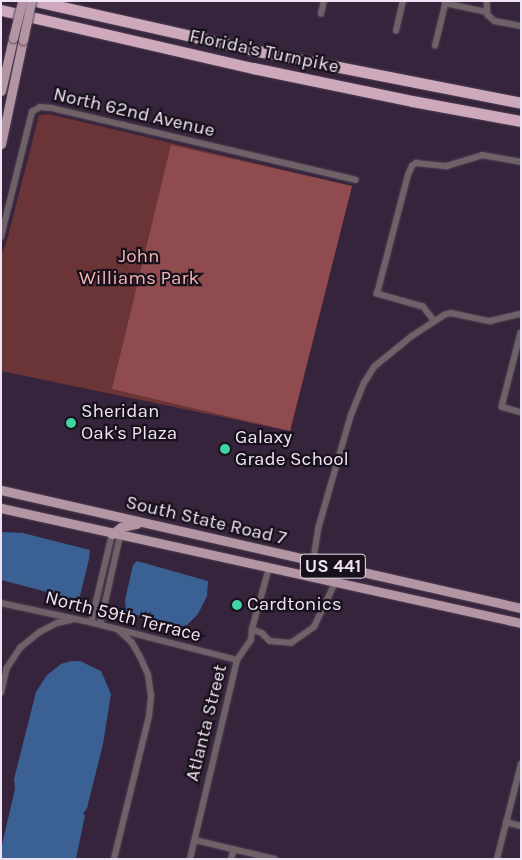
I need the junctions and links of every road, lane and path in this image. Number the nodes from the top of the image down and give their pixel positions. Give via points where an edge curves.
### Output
1 (22, 1) edge
2 (32, 1) edge
3 (36, 1) edge
4 (324, 1) edge
5 (403, 1) edge
6 (487, 1) edge
7 (445, 2) edge
8 (1, 10) edge
9 (487, 12) junction
10 (321, 14) dead end
11 (521, 26) edge
12 (396, 31) dead end
13 (435, 46) dead end
14 (1, 91) edge
15 (521, 103) edge
16 (521, 121) edge
17 (1, 144) edge
18 (521, 162) edge
19 (356, 180) dead end
20 (1, 237) edge
21 (520, 316) edge
22 (434, 321) junction
23 (521, 333) edge
24 (518, 353) edge
25 (521, 412) edge
26 (1, 490) edge
27 (1, 508) edge
28 (144, 524) junction
29 (116, 535) junction
30 (313, 562) junction
31 (269, 568) junction
32 (335, 583) junction
33 (1, 603) edge
34 (521, 608) edge
35 (75, 619) junction
36 (92, 623) junction
37 (521, 623) edge
38 (100, 625) junction
39 (252, 629) junction
40 (118, 630) junction
41 (237, 660) junction
42 (1, 693) edge
43 (521, 764) edge
44 (506, 822) junction
45 (521, 826) edge
46 (195, 840) junction
47 (234, 849) junction
48 (114, 859) edge
49 (190, 859) edge
50 (231, 859) edge
51 (275, 859) edge
52 (497, 859) edge

1 - 14 main road, bridge
2 - 17 main road, bridge
3 - 15 highway, Florida's Turnpike via 257,51
4 - 10 street
5 - 12 street
6 - 9 street
7 - 9 street
7 - 13 street
8 - 16 highway, Florida's Turnpike via 263,70
9 - 11 street via 495,22
18 - 22 street via 476,156 447,166 416,163 408,175 377,294 423,307
19 - 20 street, North 62nd Avenue via 40,107 32,112
21 - 22 street via 490,321 451,313
22 - 30 street via 374,367 364,383 318,529
23 - 24 street
24 - 25 street via 502,407
26 - 28 main road, South State Road 7 / US 441
27 - 29 main road, South State Road 7 / US 441
28 - 29 main road via 127,525
28 - 30 main road, South State Road 7 / US 441
29 - 31 main road, South State Road 7 / US 441
29 - 36 street
29 - 38 street
30 - 34 main road, South State Road 7 / US 441
31 - 32 main road, South State Road 7 / US 441
31 - 39 street, Atlanta Street
32 - 37 main road, South State Road 7 / US 441
32 - 39 street via 314,628 291,643 270,641
33 - 35 street, North 59th Terrace
35 - 36 street, North 59th Terrace
35 - 42 street via 57,623 20,648 7,668
36 - 38 street, North 59th Terrace
38 - 40 street, North 59th Terrace
39 - 41 street, Atlanta Street via 251,640
40 - 41 street, North 59th Terrace
40 - 48 street via 132,643 140,657 148,675 151,696
41 - 46 street, Atlanta Street
43 - 44 street
44 - 45 street
44 - 52 street
46 - 47 street
46 - 49 street, Atlanta Street
47 - 50 street
47 - 51 street

